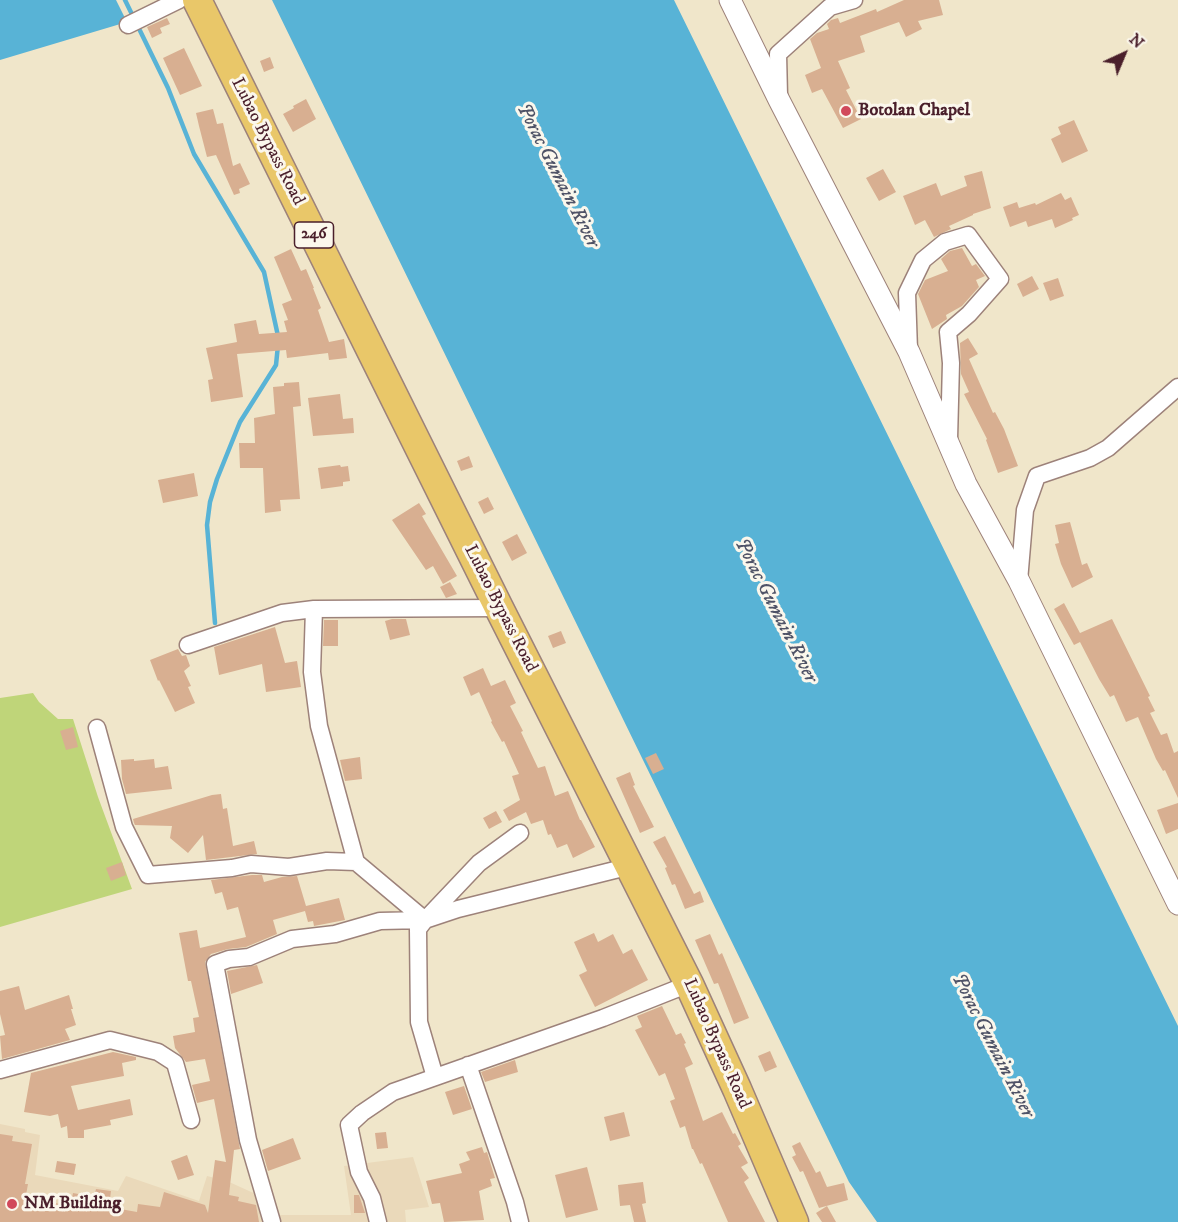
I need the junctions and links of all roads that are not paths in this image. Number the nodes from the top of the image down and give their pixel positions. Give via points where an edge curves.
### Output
1 (180, 0) edge
2 (197, 0) edge
3 (730, 0) edge
4 (854, 0) edge
5 (133, 22) dead end
6 (779, 100) junction
7 (909, 352) junction
8 (1178, 387) edge
9 (949, 440) junction
10 (1019, 581) junction
11 (314, 609) junction
12 (499, 609) junction
13 (188, 645) dead end
14 (97, 728) dead end
15 (520, 833) dead end
16 (356, 862) junction
17 (631, 866) junction
18 (1178, 904) edge
19 (425, 920) junction
20 (689, 984) junction
21 (468, 1065) junction
22 (0, 1070) edge
23 (435, 1077) junction
24 (191, 1120) dead end
25 (272, 1222) edge
26 (378, 1222) edge
27 (520, 1222) edge
28 (794, 1222) edge

1 - 5 street
2 - 12 highway, Lubao Bypass Road / 246
3 - 6 street
4 - 6 street via 830,7 778,54
6 - 7 street
7 - 9 street
7 - 9 street via 907,293 923,260 945,242 968,235 1000,279 948,332
8 - 10 street via 1108,448 1037,476 1025,510
9 - 10 street via 966,484
10 - 18 street
11 - 12 street
11 - 13 street via 282,613
11 - 16 street via 312,672 319,726
12 - 17 highway, Lubao Bypass Road
14 - 16 street via 124,827 148,874 251,864 289,867 327,861
15 - 19 street via 479,863
16 - 19 street
17 - 19 street
17 - 20 highway, Lubao Bypass Road
19 - 23 street via 418,929 419,1022
19 - 25 street via 380,921 335,934 292,939 249,957 214,964 248,1140
20 - 21 street
20 - 28 highway, Lubao Bypass Road
21 - 23 street
21 - 27 street
22 - 24 street via 110,1040 158,1052 175,1063
23 - 26 street via 393,1092 350,1125 359,1172

